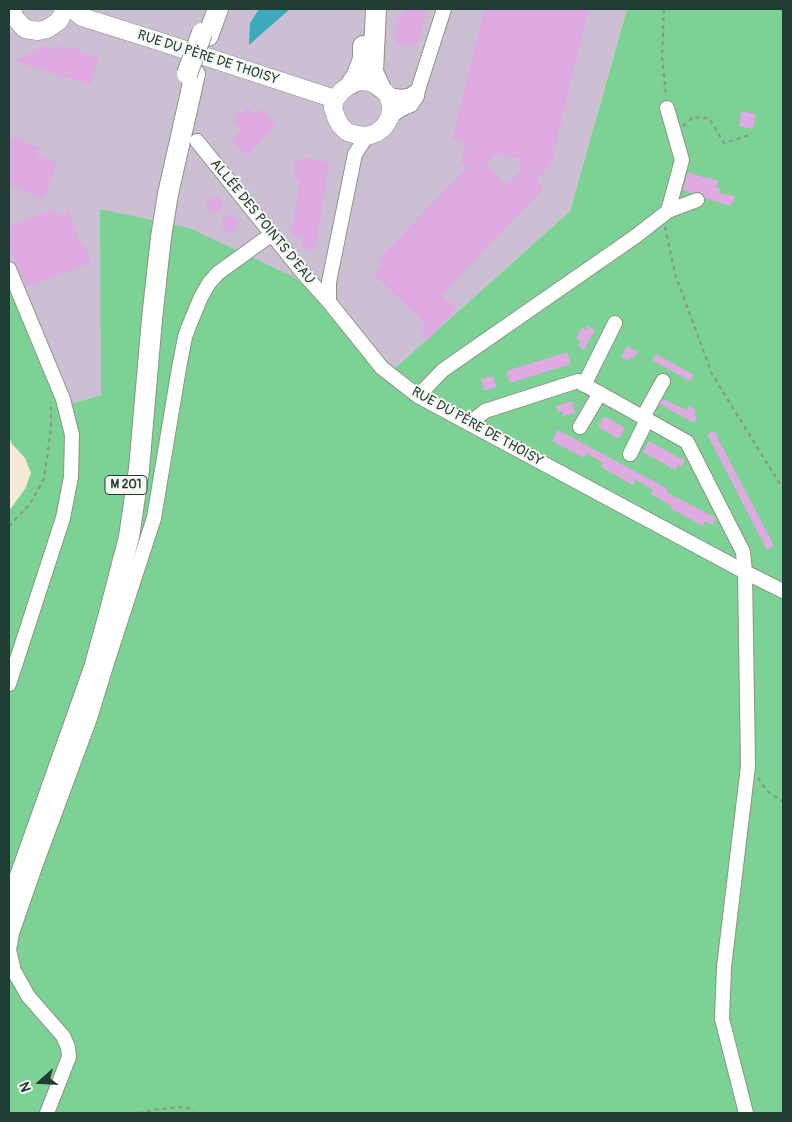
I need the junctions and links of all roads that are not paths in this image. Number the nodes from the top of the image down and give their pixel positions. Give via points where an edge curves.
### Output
1 (366, 9) edge
2 (376, 9) edge
3 (444, 9) edge
4 (215, 10) edge
5 (77, 13) edge
6 (61, 15) edge
7 (14, 24) edge
8 (191, 74) junction
9 (351, 84) junction
10 (418, 90) junction
11 (384, 91) junction
12 (335, 99) junction
13 (667, 108) road end
14 (390, 117) junction
15 (347, 132) junction
16 (367, 136) junction
17 (197, 140) dead end
18 (355, 154) junction
19 (697, 200) dead end
20 (665, 213) junction
21 (272, 234) junction
22 (9, 270) edge
23 (329, 302) junction
24 (615, 323) dead end
25 (663, 381) dead end
26 (584, 385) junction
27 (600, 393) junction
28 (418, 396) junction
29 (645, 418) junction
30 (469, 424) junction
31 (580, 427) dead end
32 (630, 454) dead end
33 (745, 572) junction
34 (783, 591) edge
35 (9, 684) edge
36 (9, 884) edge
37 (9, 907) edge
38 (47, 1113) edge
39 (746, 1113) edge

1 - 9 highway via 363,59
2 - 11 highway via 373,72
3 - 10 street
4 - 8 highway, M 201
5 - 6 main road, RUE DU PÈRE DE THOISY
5 - 12 main road, RUE DU PÈRE DE THOISY
6 - 7 main road, RUE DU PÈRE DE THOISY via 47,29 38,31
8 - 36 highway, M 201 via 160,182 129,465 112,570 84,666
8 - 37 highway, M 201 via 161,237 139,469 128,537 94,668
9 - 11 main road via 370,82
9 - 12 main road
10 - 11 street via 400,97
10 - 14 street via 411,105
11 - 14 main road via 392,106
12 - 15 main road via 336,116
13 - 20 street via 682,160
14 - 16 main road via 384,127
15 - 16 main road
15 - 18 street
16 - 18 street
17 - 21 street, ALLÉE DES POINTS D'EAU
18 - 23 street via 329,282
19 - 20 street
20 - 28 street via 443,370
21 - 23 street, ALLÉE DES POINTS D'EAU
21 - 38 street via 218,272 201,297 189,326 154,518 90,718 12,933 9,950 14,971 28,996 63,1036 68,1047 69,1057
22 - 35 street via 63,399 72,435 71,477 63,518
23 - 28 street, RUE DU PÈRE DE THOISY via 382,368
24 - 26 street
25 - 29 street
26 - 27 street
26 - 30 street via 578,382 485,411
27 - 29 street
27 - 31 street
28 - 30 street, RUE DU PÈRE DE THOISY
29 - 32 street
29 - 33 street via 687,442 743,552
30 - 33 street, RUE DU PÈRE DE THOISY
33 - 34 street, RUE DU PÈRE DE THOISY
33 - 39 street via 748,766 724,967 722,1019

